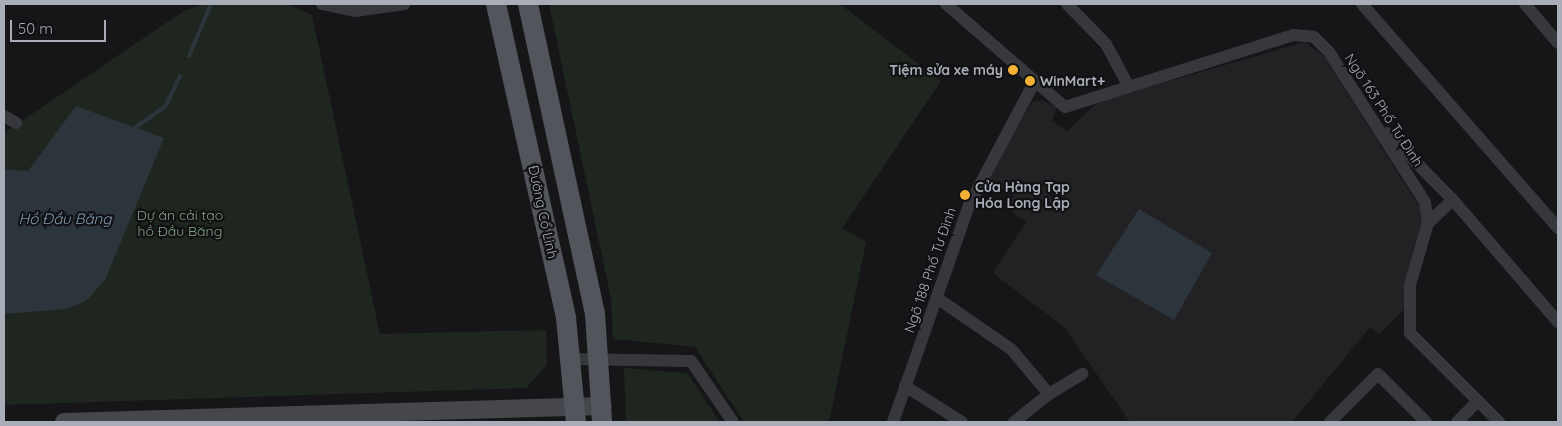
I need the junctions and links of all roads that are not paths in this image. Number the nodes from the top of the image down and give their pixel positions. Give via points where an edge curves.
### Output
1 (402, 4) edge
2 (496, 4) edge
3 (528, 4) edge
4 (946, 4) edge
5 (1067, 4) edge
6 (1362, 4) edge
7 (1525, 4) edge
8 (326, 5) edge
9 (1558, 43) edge
10 (1035, 81) junction
11 (1129, 87) junction
12 (4, 116) edge
13 (16, 123) dead end
14 (1376, 124) junction
15 (1453, 200) junction
16 (1428, 223) junction
17 (1558, 228) edge
18 (937, 298) junction
19 (1558, 322) edge
20 (601, 358) junction
21 (572, 359) junction
22 (1082, 374) dead end
23 (905, 386) junction
24 (1049, 394) junction
25 (1478, 402) junction
26 (602, 414) edge
27 (576, 415) edge
28 (420, 416) edge
29 (1338, 420) edge
30 (64, 422) edge
31 (733, 422) edge
32 (893, 422) edge
33 (962, 422) edge
34 (1014, 422) edge
35 (1426, 422) edge
36 (1457, 422) edge
37 (1499, 422) edge

1 - 8 street via 356,11
2 - 21 main road, Đường Cổ Linh
3 - 20 main road via 576,218
4 - 10 street
5 - 11 street via 1106,44
6 - 17 street
7 - 9 street
10 - 11 street, Ngõ 163 Phố Tư Đình via 1065,107
10 - 18 street, Ngõ 188 Phố Tư Đình via 969,205
11 - 14 street, Ngõ 163 Phố Tư Đình via 1293,35 1308,35 1324,46
12 - 13 street
14 - 15 street
14 - 16 street, Ngõ 163 Phố Tư Đình via 1422,196
15 - 16 street
15 - 19 street
16 - 25 street, Ngõ 163 Phố Tư Đình via 1410,285 1408,328
18 - 23 street, Ngõ 188 Phố Tư Đình
18 - 24 street via 1011,349
20 - 21 street
20 - 26 main road
20 - 31 street via 691,361
21 - 27 main road, Đường Cổ Linh
22 - 24 street
23 - 32 street, Ngõ 188 Phố Tư Đình
23 - 33 street
24 - 34 street
25 - 36 street
25 - 37 street, Ngõ 163 Phố Tư Đình
26 - 27 street
27 - 28 street
28 - 30 street
29 - 35 street via 1378,374

